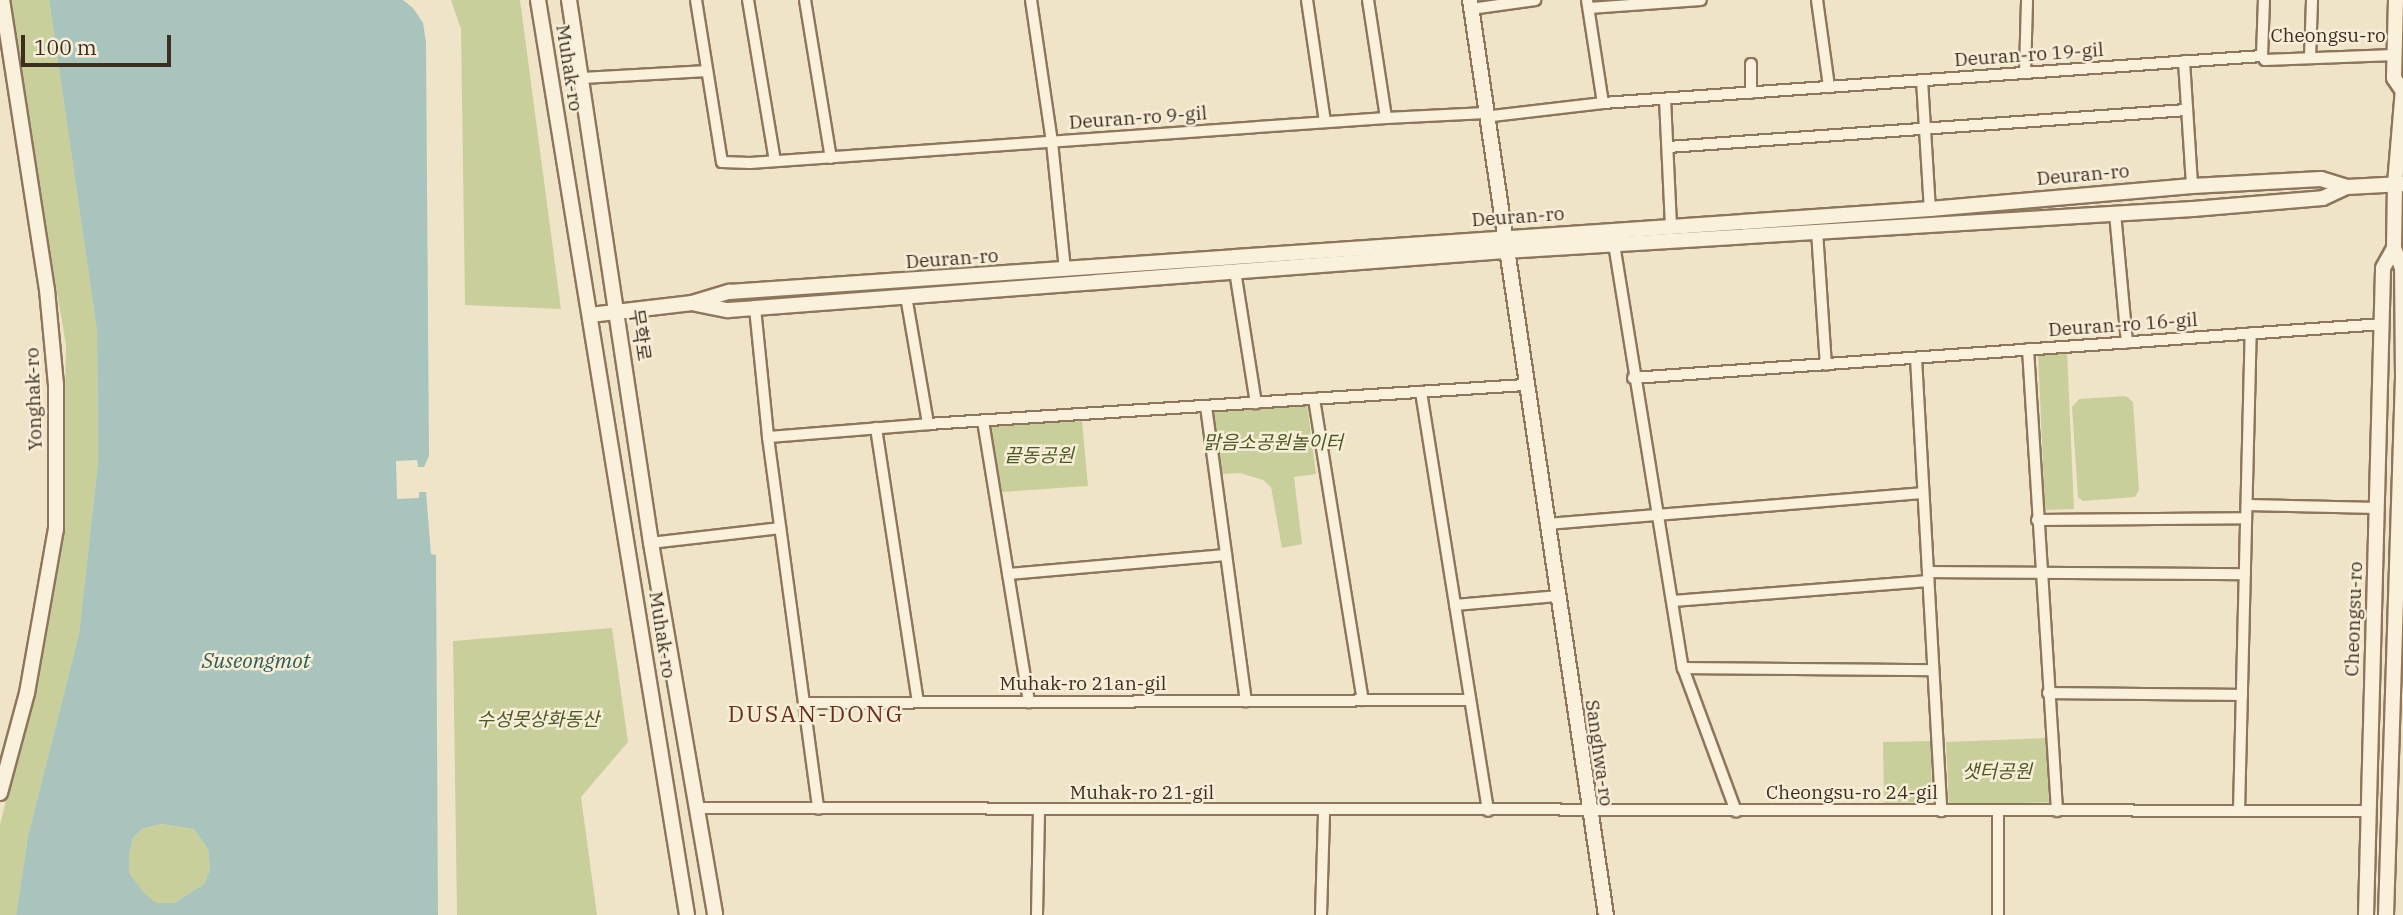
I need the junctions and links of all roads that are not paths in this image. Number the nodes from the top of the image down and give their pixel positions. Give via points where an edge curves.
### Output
1 (2, 0) edge
2 (538, 0) edge
3 (569, 0) edge
4 (696, 0) edge
5 (748, 0) edge
6 (806, 0) edge
7 (1031, 0) edge
8 (1307, 0) edge
9 (1368, 0) edge
10 (1535, 0) edge
11 (1699, 0) edge
12 (1817, 0) edge
13 (2027, 0) edge
14 (2264, 0) edge
15 (2312, 0) edge
16 (2396, 0) edge
17 (1588, 4) edge
18 (1470, 5) edge
19 (2394, 55) junction
20 (2262, 56) junction
21 (2310, 58) junction
22 (2184, 61) junction
23 (1751, 64) dead end
24 (708, 71) junction
25 (2025, 73) junction
26 (583, 78) junction
27 (1922, 80) junction
28 (1829, 87) junction
29 (2403, 90) edge
30 (1751, 93) junction
31 (1665, 99) junction
32 (1603, 103) junction
33 (2187, 110) junction
34 (1486, 113) junction
35 (1386, 118) junction
36 (1325, 122) junction
37 (1925, 130) junction
38 (1052, 142) junction
39 (1668, 147) junction
40 (831, 158) junction
41 (775, 161) junction
42 (2399, 184) edge
43 (2192, 186) junction
44 (2347, 187) junction
45 (1930, 209) junction
46 (2115, 213) junction
47 (1671, 226) junction
48 (1817, 231) junction
49 (1504, 244) junction
50 (1614, 244) junction
51 (2394, 248) junction
52 (1065, 270) junction
53 (1235, 271) junction
54 (906, 296) junction
55 (692, 303) junction
56 (755, 308) junction
57 (617, 312) junction
58 (590, 315) junction
59 (2382, 324) junction
60 (2251, 333) junction
61 (2127, 342) junction
62 (2028, 349) junction
63 (1916, 358) junction
64 (1826, 365) junction
65 (2403, 376) edge
66 (1633, 378) junction
67 (1525, 385) junction
68 (1421, 392) junction
69 (1314, 399) junction
70 (1256, 403) junction
71 (1206, 406) junction
72 (983, 421) junction
73 (928, 424) junction
74 (876, 428) junction
75 (768, 437) junction
76 (1923, 493) junction
77 (2247, 505) junction
78 (2378, 508) junction
79 (1659, 515) junction
80 (2246, 518) junction
81 (2037, 520) junction
82 (1546, 524) junction
83 (780, 528) junction
84 (651, 543) junction
85 (1226, 555) junction
86 (2040, 573) junction
87 (1008, 574) junction
88 (2245, 574) junction
89 (1928, 576) junction
90 (1556, 596) junction
91 (1673, 601) junction
92 (1455, 605) junction
93 (2397, 645) edge
94 (1683, 668) junction
95 (1933, 670) junction
96 (2048, 693) junction
97 (2242, 695) junction
98 (1363, 700) junction
99 (1470, 700) junction
100 (1246, 701) junction
101 (918, 702) junction
102 (1029, 702) junction
103 (804, 703) junction
104 (0, 793) edge
105 (696, 808) junction
106 (818, 809) junction
107 (1039, 810) junction
108 (1324, 811) junction
109 (1488, 811) junction
110 (1588, 811) junction
111 (1736, 811) junction
112 (1941, 811) junction
113 (1998, 811) junction
114 (2057, 811) junction
115 (2239, 811) junction
116 (2368, 811) junction
117 (687, 915) edge
118 (715, 915) edge
119 (1037, 915) edge
120 (1321, 915) edge
121 (1606, 915) edge
122 (1998, 915) edge
123 (2366, 915) edge
124 (2386, 915) edge

1 - 104 main road, Yonghak-ro via 47,290 56,385 56,529 27,693
2 - 58 main road, Muhak-ro
3 - 26 main road, Muhak-ro
4 - 24 street
5 - 41 street
6 - 40 street
7 - 38 street
8 - 36 street
9 - 35 street
10 - 18 street, Sanghwa-ro
11 - 17 street
12 - 28 street
13 - 25 street
14 - 20 street
15 - 21 street
16 - 19 main road, Cheongsu-ro
17 - 32 street
18 - 34 main road, Sanghwa-ro
19 - 21 street, Cheongsu-ro
19 - 29 main road, Cheongsu-ro via 2394,78
20 - 21 street, Cheongsu-ro via 2265,60
20 - 22 street, Cheongsu-ro
22 - 25 street, Deuran-ro 19-gil
22 - 33 street
23 - 30 street
24 - 26 street
24 - 41 street, Deuran-ro 9-gil via 722,162
25 - 27 street, Deuran-ro 19-gil
26 - 57 main road, Muhak-ro
27 - 28 street, Deuran-ro 19-gil
27 - 37 street
28 - 30 street, Deuran-ro 19-gil
29 - 42 main road, Cheongsu-ro
30 - 31 street, Deuran-ro 19-gil
31 - 32 street, Deuran-ro 19-gil
31 - 39 street
32 - 34 street via 1492,116
33 - 37 street
33 - 43 street
34 - 35 street
34 - 49 main road, Sanghwa-ro
35 - 36 street, Deuran-ro 9-gil
36 - 38 street, Deuran-ro 9-gil
37 - 39 street
37 - 45 street
38 - 40 street, Deuran-ro 9-gil
38 - 52 street
39 - 47 street
40 - 41 street, Deuran-ro 9-gil
42 - 44 main road, Deuran-ro
42 - 51 main road, Cheongsu-ro
43 - 44 main road, Deuran-ro via 2321,179
43 - 45 main road, Deuran-ro
44 - 46 main road, Deuran-ro via 2323,198
45 - 47 main road, Deuran-ro
46 - 48 main road, Deuran-ro
46 - 61 street
47 - 49 main road, Deuran-ro
48 - 50 main road, Deuran-ro
48 - 64 street
49 - 50 main road, Deuran-ro
49 - 52 main road, Deuran-ro
49 - 53 main road, Deuran-ro
49 - 67 main road, Sanghwa-ro
50 - 66 street
51 - 59 main road, Cheongsu-ro via 2383,268
51 - 65 main road, Cheongsu-ro via 2402,268
52 - 55 main road, Deuran-ro via 729,292
53 - 54 main road, Deuran-ro
53 - 70 street
54 - 56 main road, Deuran-ro
54 - 73 street
55 - 56 main road, Deuran-ro via 728,310
55 - 57 main road, Deuran-ro
56 - 75 street
57 - 58 main road, Deuran-ro
57 - 84 main road, Muhak-ro
58 - 117 main road, Muhak-ro
59 - 60 street
59 - 78 main road, Cheongsu-ro
60 - 61 street, Deuran-ro 16-gil
60 - 77 street
61 - 62 street, Deuran-ro 16-gil
62 - 63 street, Deuran-ro 16-gil
62 - 81 street
63 - 64 street, Deuran-ro 16-gil
63 - 76 street
64 - 66 street, Deuran-ro 16-gil
65 - 93 main road, Cheongsu-ro
66 - 79 street
67 - 68 street
67 - 82 main road, Sanghwa-ro
68 - 69 street
68 - 92 street
69 - 70 street
69 - 98 street
70 - 71 street
71 - 72 street
71 - 85 street
72 - 73 street
72 - 87 street
73 - 74 street
74 - 75 street
74 - 101 street
75 - 83 street
76 - 79 street
76 - 89 street
77 - 78 street
77 - 80 street
78 - 116 main road, Cheongsu-ro
79 - 82 street
79 - 91 street
80 - 81 street
80 - 88 street
81 - 86 street
82 - 90 main road, Sanghwa-ro
83 - 84 street
83 - 103 street
84 - 105 main road, Muhak-ro
85 - 87 street
85 - 100 street
86 - 88 street
86 - 89 street
86 - 96 street
87 - 102 street
88 - 97 street
89 - 91 street
89 - 95 street
90 - 92 street
90 - 110 main road, Sanghwa-ro
91 - 94 street
92 - 99 street
93 - 124 main road, Cheongsu-ro
94 - 95 street
94 - 111 street
95 - 112 street
96 - 97 street
96 - 114 street
97 - 115 street
98 - 99 street, Muhak-ro 21an-gil
98 - 100 street, Muhak-ro 21an-gil
99 - 109 street
100 - 102 street, Muhak-ro 21an-gil
101 - 102 street, Muhak-ro 21an-gil
101 - 103 street, Muhak-ro 21an-gil
103 - 106 street
105 - 106 street, Muhak-ro 21-gil
105 - 118 main road, Muhak-ro
106 - 107 street, Muhak-ro 21-gil
107 - 108 street, Muhak-ro 21-gil
107 - 119 street
108 - 109 street, Muhak-ro 21-gil
108 - 120 street
109 - 110 street, Muhak-ro 21-gil
110 - 111 street, Cheongsu-ro 24-gil
110 - 121 main road, Sanghwa-ro
111 - 112 street, Cheongsu-ro 24-gil
112 - 113 street, Cheongsu-ro 24-gil
113 - 114 street, Cheongsu-ro 24-gil
113 - 122 street
114 - 115 street, Cheongsu-ro 24-gil
115 - 116 street, Cheongsu-ro 24-gil
116 - 123 main road, Cheongsu-ro

